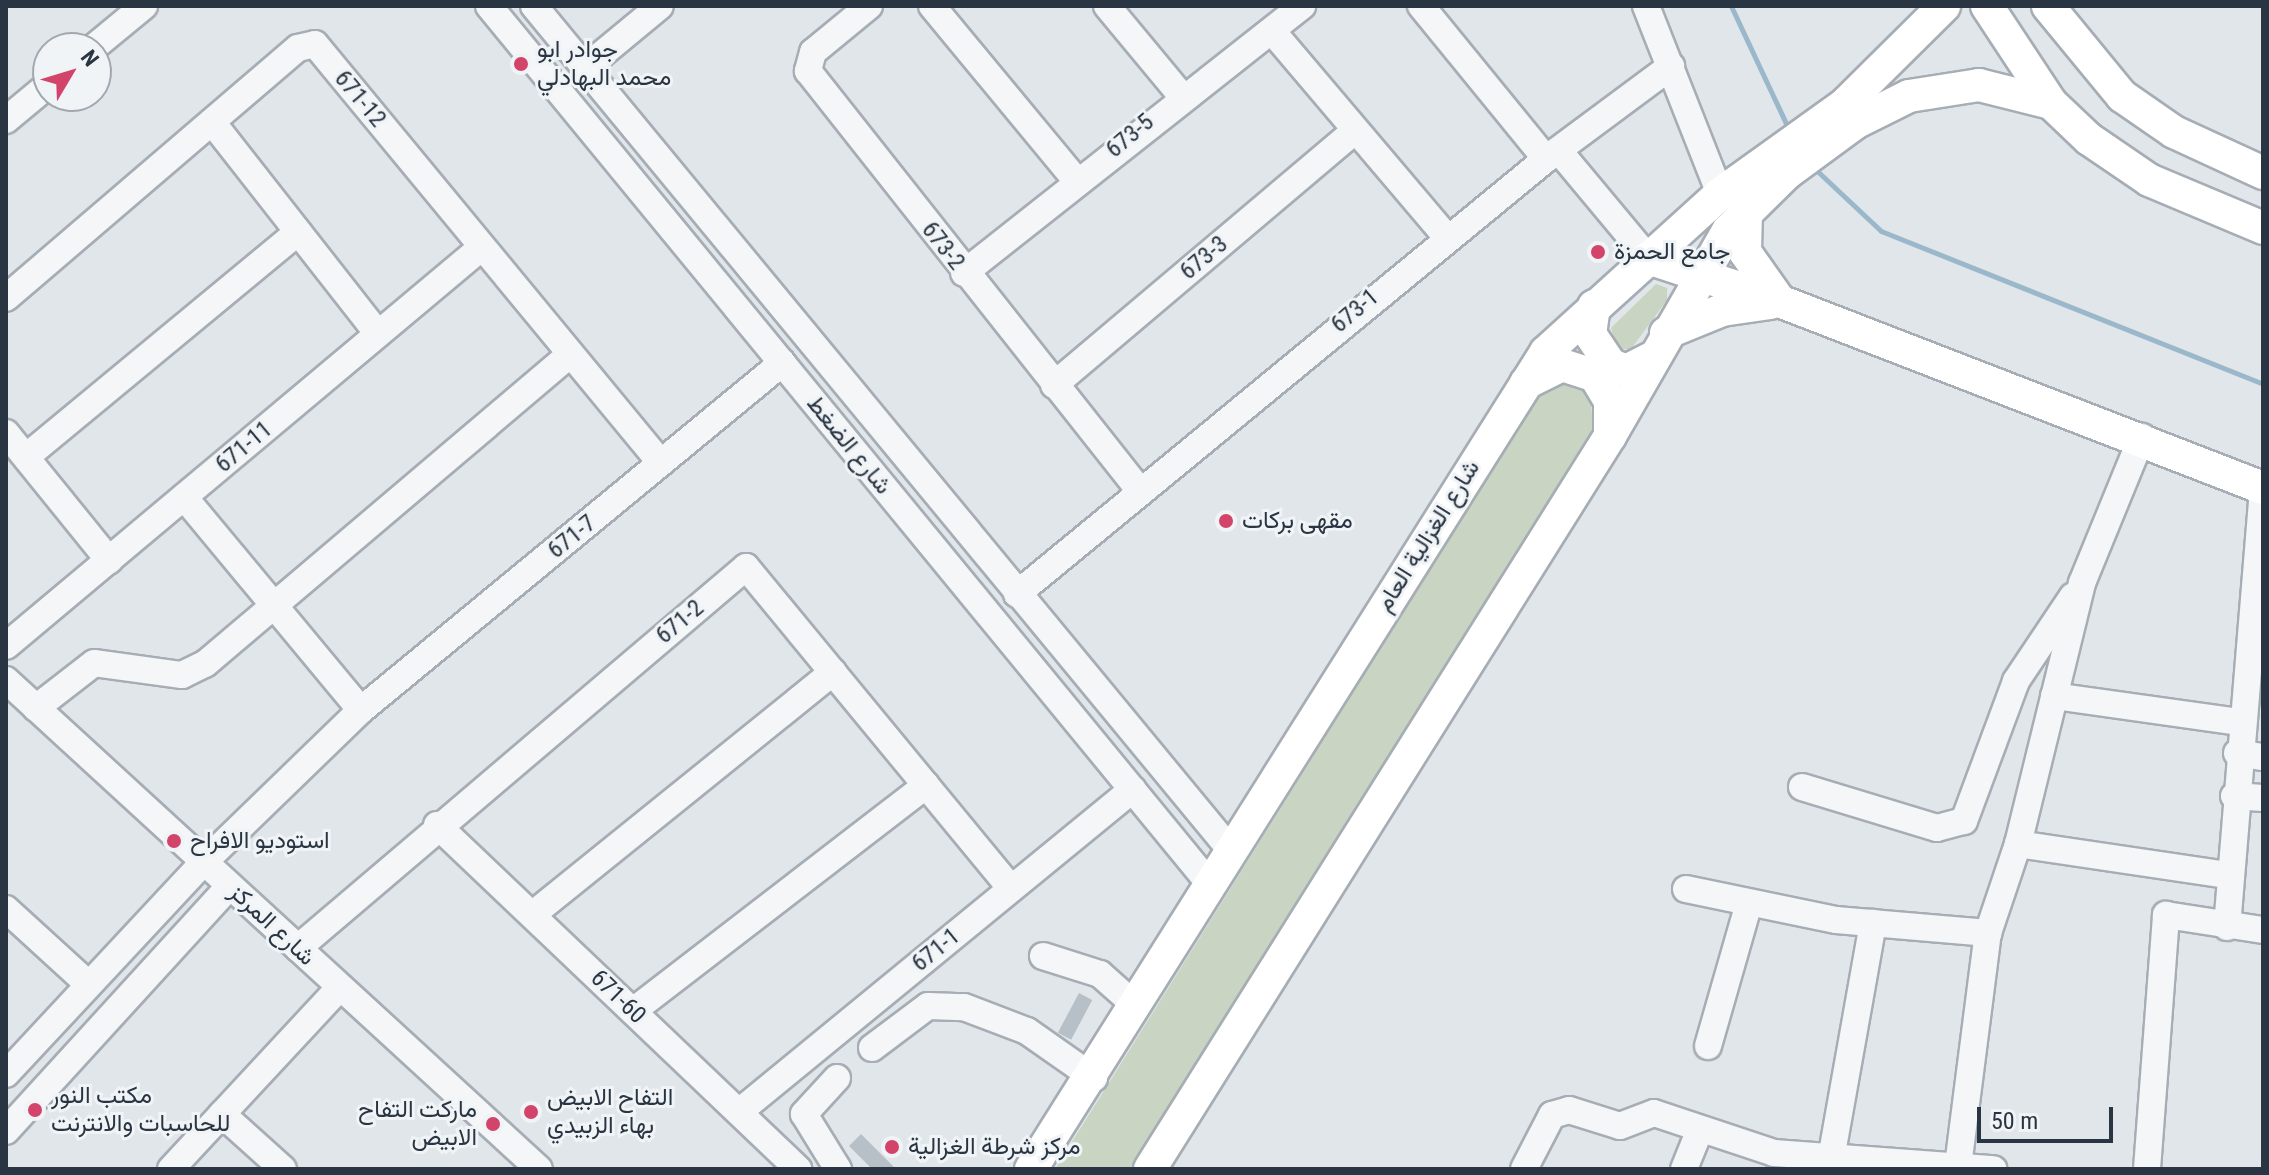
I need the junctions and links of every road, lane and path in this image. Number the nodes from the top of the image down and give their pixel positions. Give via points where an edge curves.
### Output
1 (489, 6) edge
2 (534, 6) edge
3 (660, 6) edge
4 (869, 6) edge
5 (932, 6) edge
6 (1107, 6) edge
7 (1302, 6) edge
8 (1421, 6) edge
9 (1646, 6) edge
10 (1944, 6) edge
11 (1987, 6) edge
12 (2048, 6) edge
13 (130, 10) edge
14 (1272, 31) junction
15 (109, 32) edge
16 (1671, 66) junction
17 (585, 68) junction
18 (1181, 95) junction
19 (32, 98) edge
20 (2051, 103) junction
21 (2155, 119) junction
22 (6, 120) edge
23 (212, 122) junction
24 (1355, 131) junction
25 (2211, 149) junction
26 (1552, 155) junction
27 (2124, 163) junction
28 (2263, 173) edge
29 (1077, 181) junction
30 (2186, 195) junction
31 (1733, 202) junction
32 (2263, 228) edge
33 (298, 232) junction
34 (1446, 236) junction
35 (482, 247) junction
36 (1648, 258) junction
37 (964, 273) junction
38 (1698, 278) junction
39 (6, 298) edge
40 (1782, 302) junction
41 (1594, 306) junction
42 (378, 334) junction
43 (1660, 345) junction
44 (570, 354) junction
45 (782, 363) junction
46 (1054, 385) junction
47 (1523, 385) junction
48 (6, 433) edge
49 (1610, 436) junction
50 (2142, 437) junction
51 (26, 457) junction
52 (661, 463) junction
53 (931, 489) junction
54 (2263, 489) edge
55 (1140, 491) junction
56 (184, 497) junction
57 (904, 512) junction
58 (109, 560) junction
59 (2082, 583) junction
60 (1017, 594) junction
61 (274, 604) junction
62 (6, 646) edge
63 (833, 672) junction
64 (6, 680) edge
65 (2054, 696) junction
66 (36, 708) junction
67 (361, 710) junction
68 (2240, 722) junction
69 (2237, 753) junction
70 (2263, 757) edge
71 (926, 785) junction
72 (1802, 787) dead end
73 (1133, 789) junction
74 (2234, 796) junction
75 (2263, 798) edge
76 (437, 825) junction
77 (2018, 844) junction
78 (1230, 849) junction
79 (204, 862) junction
80 (2229, 875) junction
81 (1210, 884) junction
82 (230, 886) junction
83 (1011, 888) junction
84 (1686, 889) dead end
85 (1749, 903) junction
86 (6, 909) edge
87 (532, 915) junction
88 (1873, 923) junction
89 (2227, 927) junction
90 (2263, 930) edge
91 (1988, 933) junction
92 (298, 948) junction
93 (1043, 956) dead end
94 (88, 984) junction
95 (340, 987) junction
96 (1136, 1006) junction
97 (633, 1011) junction
98 (1708, 1046) dead end
99 (872, 1048) dead end
100 (6, 1074) edge
101 (837, 1078) dead end
102 (1094, 1078) junction
103 (739, 1112) junction
104 (222, 1114) junction
105 (6, 1131) edge
106 (1699, 1132) junction
107 (1844, 1163) edge
108 (1958, 1166) junction
109 (171, 1169) edge
110 (283, 1169) edge
111 (539, 1169) edge
112 (798, 1169) edge
113 (838, 1169) edge
114 (1031, 1169) edge
115 (1150, 1169) edge
116 (1524, 1169) edge
117 (1684, 1169) edge
118 (1993, 1169) edge
119 (2147, 1169) edge

1 - 45 street, شارع الضغط
2 - 17 street, شارع الضغط
3 - 17 street
4 - 37 street, 673-2 via 813,52 808,71
5 - 29 street
6 - 18 street
7 - 14 street, 673-5
8 - 26 street
9 - 16 street
10 - 31 main road, شارع الغزالية العام via 1844,105
11 - 20 main road
12 - 21 main road via 2093,68
13 - 15 street
14 - 18 street, 673-5
14 - 24 street
16 - 26 street, 673-1
16 - 31 street
17 - 53 street, شارع الضغط
18 - 29 street, 673-5
19 - 22 street
20 - 27 main road
20 - 31 main road, شارع الغزالية العام via 1979,85 1909,96 1855,123
21 - 25 main road
21 - 27 main road via 2156,152
23 - 33 street
23 - 35 street, 671-12 via 298,48 315,44
23 - 39 street, 671-12
24 - 34 street
24 - 46 street, 673-3
25 - 28 main road
25 - 30 main road via 2183,163
26 - 34 street, 673-1
26 - 36 street
27 - 30 main road
29 - 37 street, 673-5
30 - 32 main road
31 - 36 main road, شارع الغزالية العام
31 - 38 main road, شارع الغزالية العام
31 - 40 main road via 1752,272
33 - 42 street
33 - 51 street
34 - 55 street, 673-1
35 - 42 street, 671-11
35 - 44 street, 671-12
36 - 38 main road
36 - 41 main road, شارع الغزالية العام
37 - 46 street, 673-2
38 - 40 main road
38 - 43 main road, شارع الغزالية العام
40 - 43 main road via 1722,310
40 - 50 main road
41 - 43 main road via 1590,334 1610,364 1626,371
41 - 47 main road, شارع الغزالية العام
42 - 56 street, 671-11
43 - 49 main road, شارع الغزالية العام
44 - 52 street, 671-12
44 - 61 street
45 - 52 street, 671-7
45 - 57 street, شارع الضغط
46 - 55 street, 673-2
47 - 49 main road via 1562,365 1595,376 1610,401
47 - 78 main road, شارع الغزالية العام
48 - 51 street
49 - 115 main road, شارع الغزالية العام
50 - 54 main road
50 - 59 street
51 - 58 street
52 - 67 street, 671-7
53 - 57 street
53 - 60 street, شارع الضغط
54 - 68 street
55 - 60 street, 673-1
56 - 58 street, 671-11
56 - 61 street
57 - 73 street, شارع الضغط
58 - 62 street, 671-11
59 - 65 street
59 - 72 street via 2016,681 1964,821 1937,828
60 - 78 street, شارع الضغط
61 - 66 street via 182,675 94,663
61 - 67 street
63 - 71 street, 671-2
63 - 76 street, 671-2 via 746,567
63 - 87 street
64 - 66 street, شارع المركز
65 - 68 street
65 - 77 street
66 - 79 street, شارع المركز
67 - 79 street, 671-7
68 - 69 street
69 - 70 street
69 - 74 street
71 - 83 street, 671-2
71 - 97 street
73 - 81 street, شارع الضغط
73 - 83 street, 671-1
74 - 75 street
74 - 80 street
76 - 87 street, 671-60
76 - 92 street, 671-2
77 - 80 street
77 - 91 street
78 - 81 main road, شارع الغزالية العام
79 - 82 street, شارع المركز
79 - 94 street, 671-7
80 - 89 street
81 - 96 main road, شارع الغزالية العام
82 - 92 street, شارع المركز
82 - 105 street
83 - 103 street, 671-1
84 - 85 street
85 - 88 street
85 - 98 street
86 - 94 street
87 - 97 street, 671-60
88 - 91 street
88 - 107 street
89 - 90 street
89 - 119 street via 2166,915
91 - 108 street
92 - 95 street, شارع المركز
93 - 96 street via 1100,974
94 - 100 street, 671-7
95 - 104 street
95 - 111 street, شارع المركز
96 - 102 main road, شارع الغزالية العام
97 - 103 street, 671-60
99 - 102 street via 928,1006 964,1007 1027,1031
101 - 113 street via 804,1114
102 - 114 main road, شارع الغزالية العام
103 - 112 street, 671-60
104 - 109 street
104 - 110 street
106 - 107 street
106 - 116 street via 1654,1113 1620,1126 1559,1110
106 - 117 street
107 - 108 street
108 - 118 street

